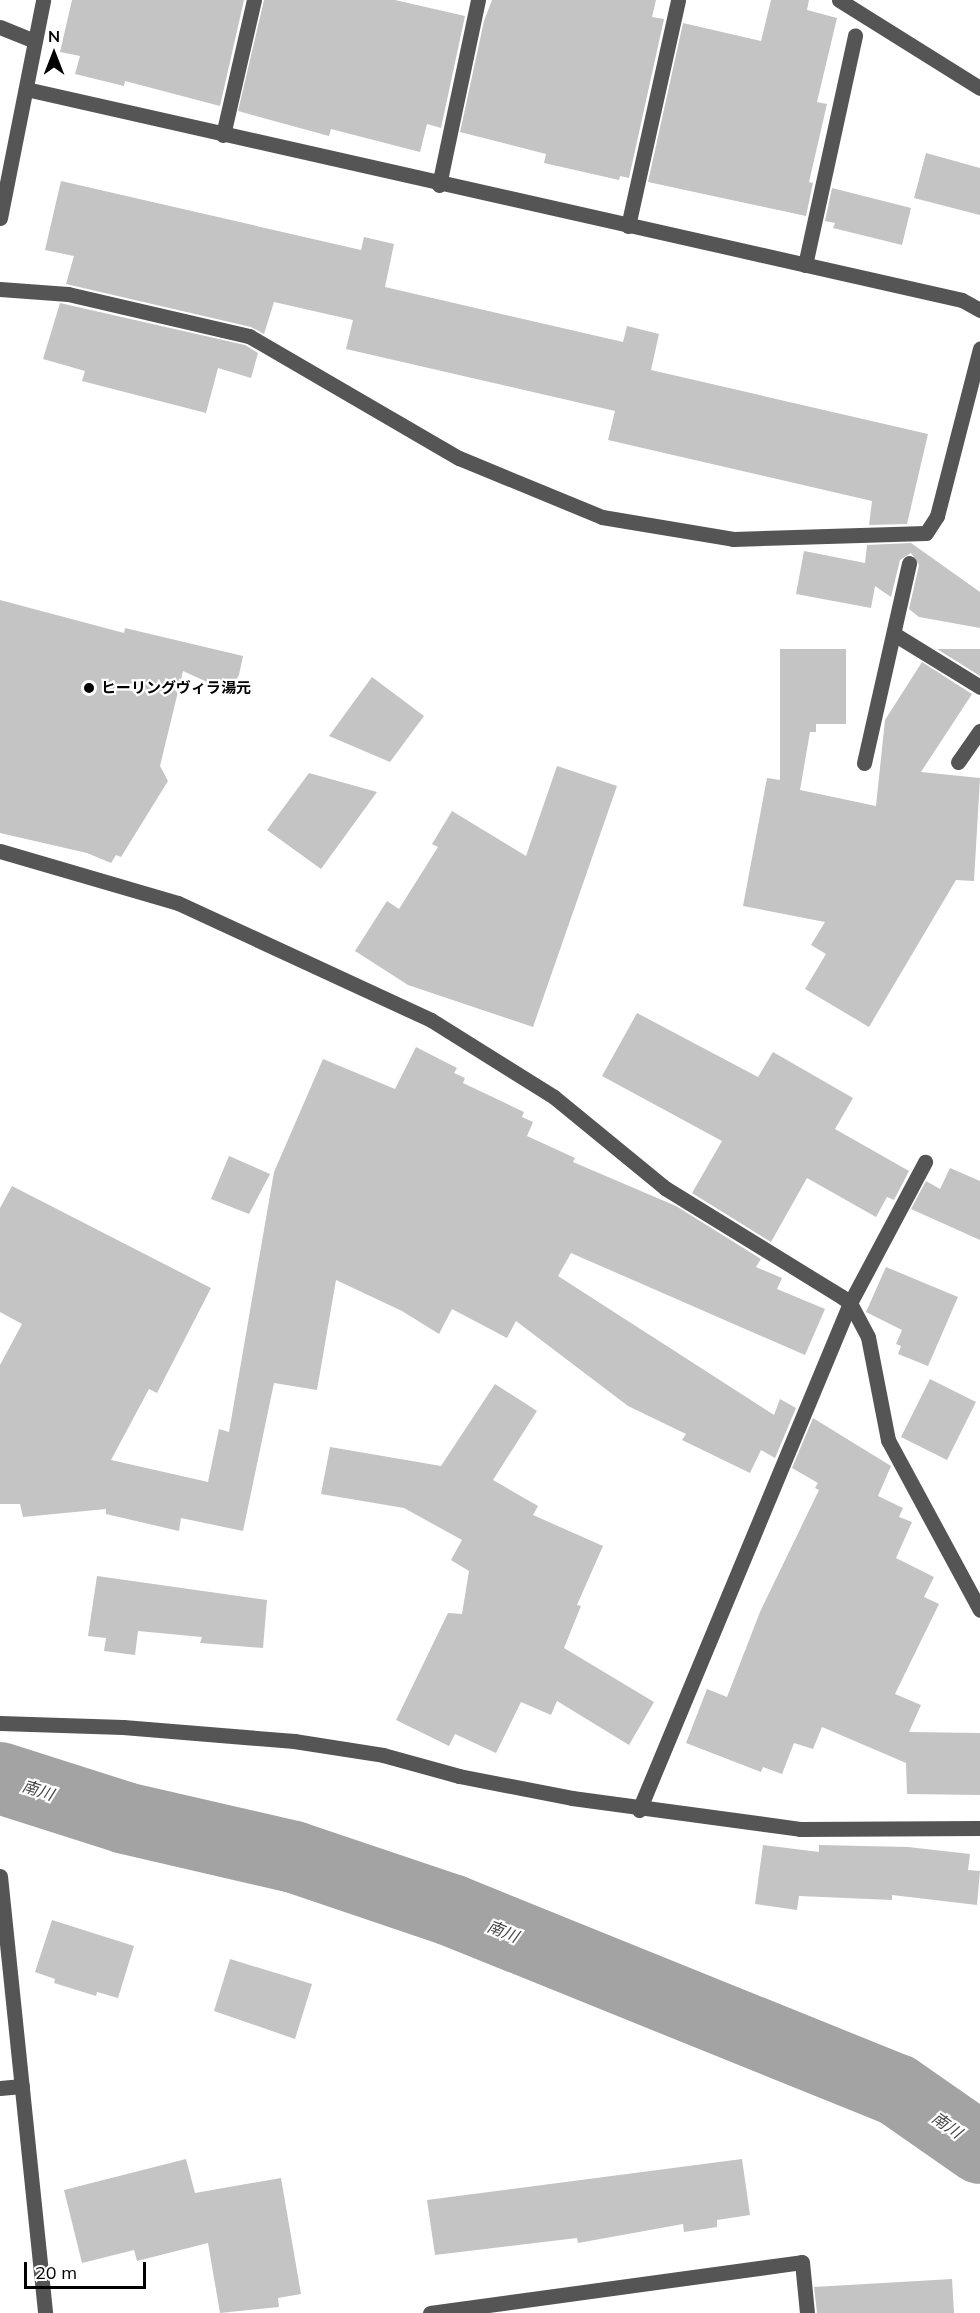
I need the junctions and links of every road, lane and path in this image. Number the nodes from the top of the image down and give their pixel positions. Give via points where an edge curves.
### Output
1 (43, 0) edge
2 (254, 0) edge
3 (478, 0) edge
4 (678, 0) edge
5 (838, 0) edge
6 (0, 27) edge
7 (855, 35) dead end
8 (33, 40) junction
9 (980, 88) edge
10 (26, 89) junction
11 (223, 135) junction
12 (439, 185) junction
13 (0, 218) edge
14 (628, 226) junction
15 (805, 265) junction
16 (0, 289) edge
17 (980, 310) edge
18 (980, 348) edge
19 (909, 563) dead end
20 (894, 634) junction
21 (980, 687) edge
22 (980, 731) edge
23 (864, 762) dead end
24 (957, 762) dead end
25 (0, 851) edge
26 (925, 1162) dead end
27 (850, 1303) junction
28 (980, 1610) edge
29 (0, 1723) edge
30 (639, 1810) junction
31 (980, 1828) edge
32 (0, 1876) edge
33 (22, 2086) junction
34 (0, 2088) edge
35 (45, 2313) edge
36 (429, 2313) edge
37 (807, 2313) edge

1 - 8 street
2 - 11 street
3 - 12 street
4 - 14 street
5 - 9 street
6 - 8 street
7 - 15 street
8 - 10 street
10 - 11 street
10 - 13 street
11 - 12 street
12 - 14 street
14 - 15 street
15 - 17 street via 962,300
16 - 18 street via 68,294 249,336 459,458 602,517 733,539 926,533 937,516
19 - 20 street
20 - 21 street
20 - 23 street
22 - 24 street
25 - 27 street via 178,903 431,1020 554,1097 665,1188
26 - 27 street
27 - 28 street via 868,1337 888,1440
27 - 30 street
29 - 30 street via 123,1727 294,1741 383,1755 459,1776
30 - 31 street via 800,1829
32 - 33 street
33 - 34 street
33 - 35 street
36 - 37 street via 802,2262

